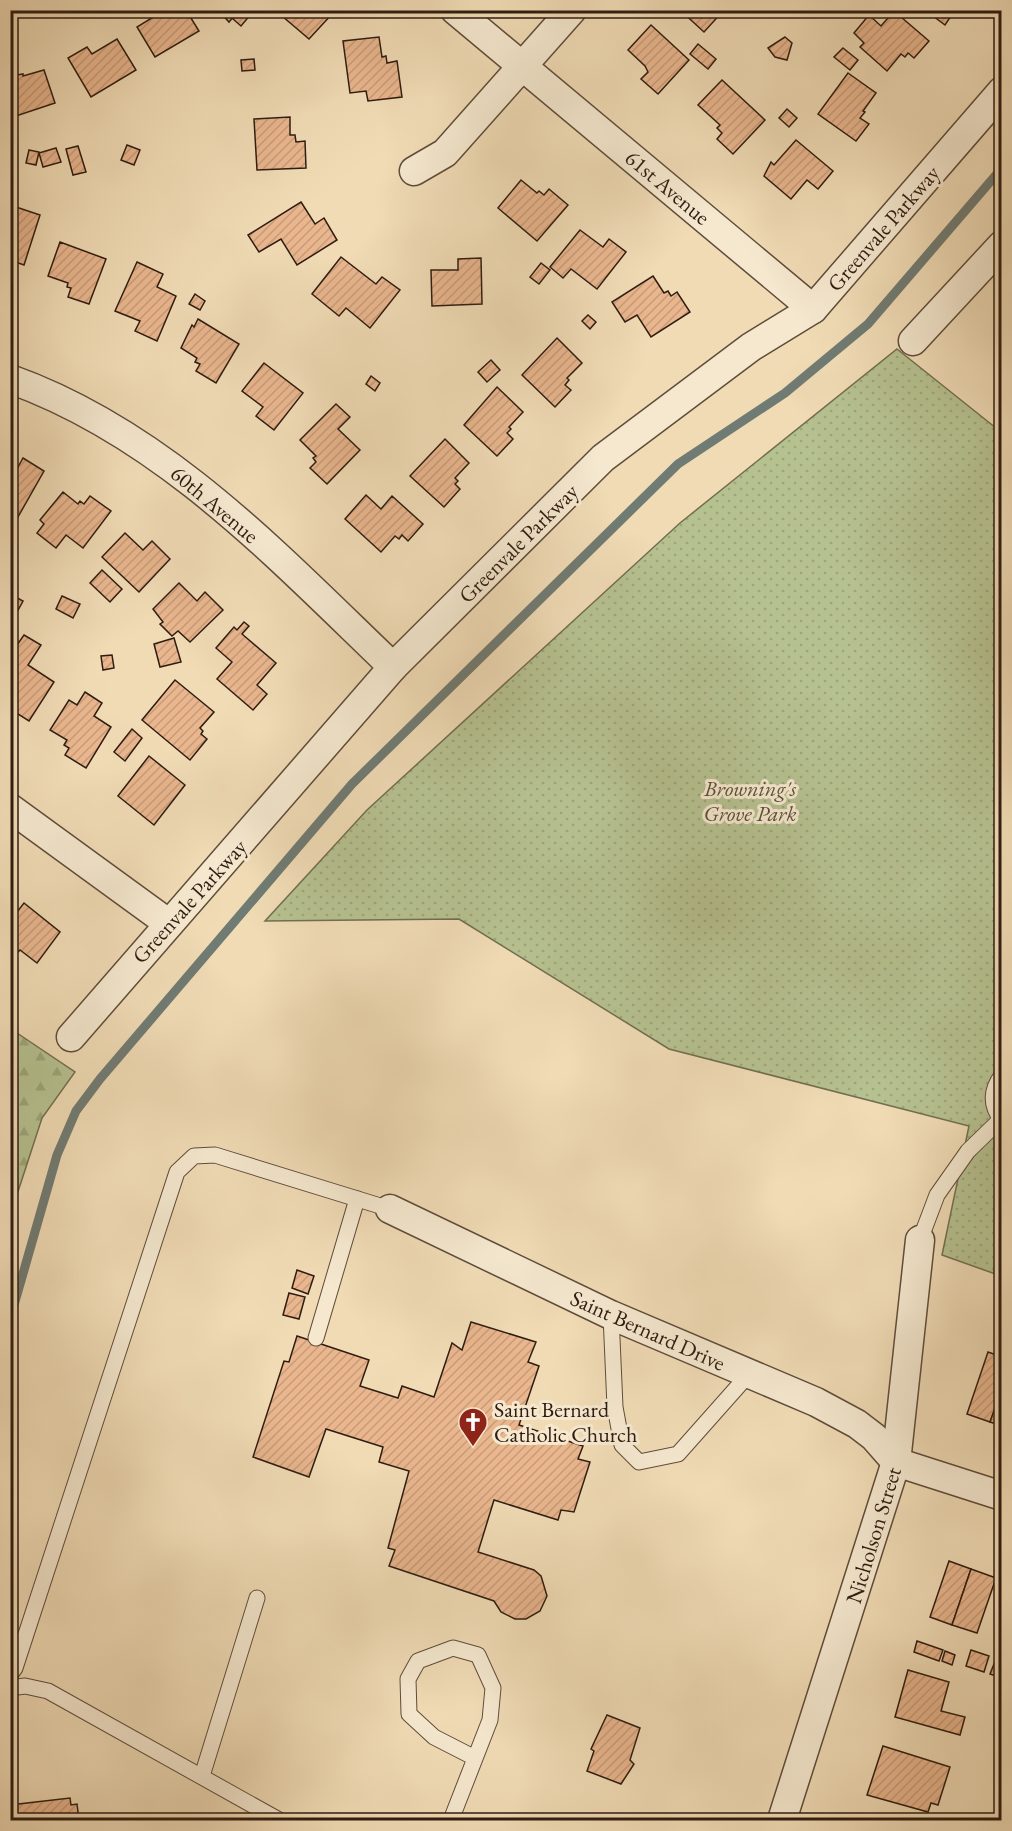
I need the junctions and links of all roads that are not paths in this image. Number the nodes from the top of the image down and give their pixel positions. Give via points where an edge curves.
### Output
1 (455, 10) edge
2 (572, 10) edge
3 (522, 66) junction
4 (1002, 92) edge
5 (414, 171) dead end
6 (1002, 245) edge
7 (813, 309) junction
8 (913, 341) dead end
9 (10, 379) edge
10 (393, 667) junction
11 (10, 808) edge
12 (168, 923) junction
13 (71, 1038) dead end
14 (1002, 1075) edge
15 (1001, 1120) edge
16 (357, 1199) junction
17 (390, 1209) joint
18 (920, 1240) joint
19 (611, 1315) junction
20 (316, 1338) dead end
21 (749, 1374) junction
22 (896, 1462) junction
23 (1002, 1496) edge
24 (257, 1598) dead end
25 (10, 1675) edge
26 (10, 1688) edge
27 (475, 1758) junction
28 (202, 1776) junction
29 (279, 1821) edge
30 (451, 1821) edge
31 (782, 1821) edge

1 - 3 street, 61st Avenue
2 - 3 street
3 - 5 street via 445,153
3 - 7 street, 61st Avenue
4 - 7 street, Greenvale Parkway
6 - 8 street
7 - 10 street, Greenvale Parkway via 750,347 603,458
9 - 10 street, 60th Avenue via 127,434 162,460 208,495
10 - 12 street, Greenvale Parkway
11 - 12 street
12 - 13 street, Greenvale Parkway
14 - 15 lane via 994,1087 992,1102
15 - 18 lane via 968,1151 937,1195
16 - 17 lane
16 - 20 lane
16 - 25 lane via 215,1155 194,1156 177,1172
17 - 19 street, Saint Bernard Drive
18 - 22 street, Nicholson Street
19 - 21 street, Saint Bernard Drive
19 - 21 lane via 615,1407 622,1445 639,1462 678,1455
21 - 22 street, Saint Bernard Drive via 857,1424
22 - 23 street
22 - 31 street, Nicholson Street
24 - 28 lane
26 - 28 lane via 25,1686 48,1691
27 - 27 lane via 490,1720 493,1688 478,1655 453,1648 418,1661 408,1679 410,1714 434,1737
27 - 30 lane
28 - 29 lane

